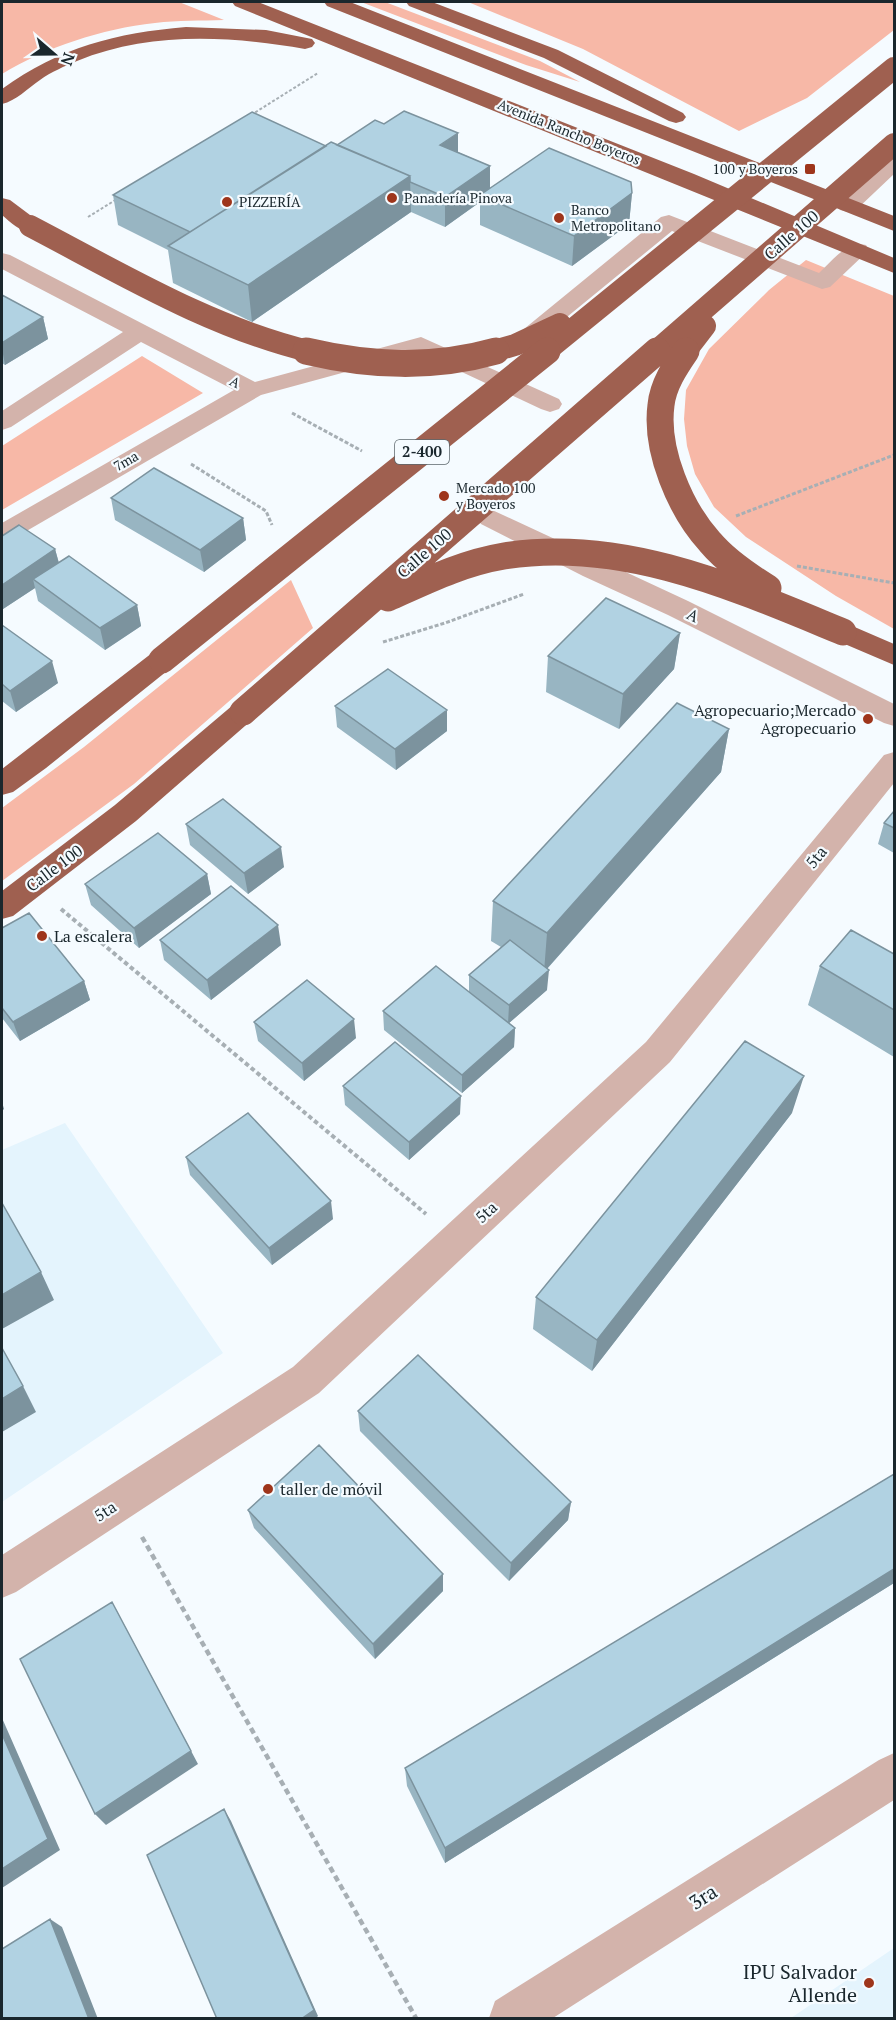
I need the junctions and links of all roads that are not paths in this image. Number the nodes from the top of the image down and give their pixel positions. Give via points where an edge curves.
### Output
1 (242, 2) edge
2 (334, 2) edge
3 (416, 2) edge
4 (384, 59) junction
5 (894, 68) edge
6 (2, 98) edge
7 (894, 144) edge
8 (894, 163) edge
9 (756, 168) junction
10 (2, 205) edge
11 (848, 205) junction
12 (894, 224) edge
13 (681, 243) junction
14 (858, 250) junction
15 (2, 260) edge
16 (894, 266) edge
17 (752, 269) junction
18 (139, 332) junction
19 (485, 372) junction
20 (252, 390) junction
21 (550, 404) dead end
22 (2, 422) edge
23 (490, 518) dead end
24 (2, 534) edge
25 (357, 612) junction
26 (843, 632) junction
27 (894, 655) edge
28 (894, 716) edge
29 (894, 763) edge
30 (2, 784) edge
31 (2, 907) edge
32 (2, 1578) edge
33 (894, 1775) edge
34 (512, 2019) edge

1 - 4 highway, Avenida Rancho Boyeros
2 - 9 highway
3 - 9 highway via 551,54 662,108
4 - 6 highway via 233,32 141,37 89,49 57,62
4 - 14 highway, Avenida Rancho Boyeros
5 - 13 highway, 2-400, bridge
7 - 17 highway, Calle 100, bridge
8 - 11 street
9 - 11 highway
10 - 13 highway, bridge via 30,226 199,315 319,356 401,365 477,358 539,336
11 - 12 highway
13 - 30 highway, 2-400, bridge
14 - 16 highway, Avenida Rancho Boyeros
14 - 19 street via 822,282 669,222
15 - 18 street, A
17 - 25 highway, Calle 100, bridge
17 - 26 highway, bridge via 688,348 664,390 660,432 683,503 705,536 762,585
18 - 20 street, A
18 - 22 street
19 - 20 street, A via 421,344
19 - 21 street, A
20 - 24 street, 7ma
23 - 28 street, A
25 - 26 highway, bridge via 451,570 494,558 538,552 596,552 707,578
25 - 31 highway, Calle 100, bridge via 150,795
26 - 27 highway
29 - 32 street, 5ta via 658,1052 306,1380
33 - 34 street, 3ra

